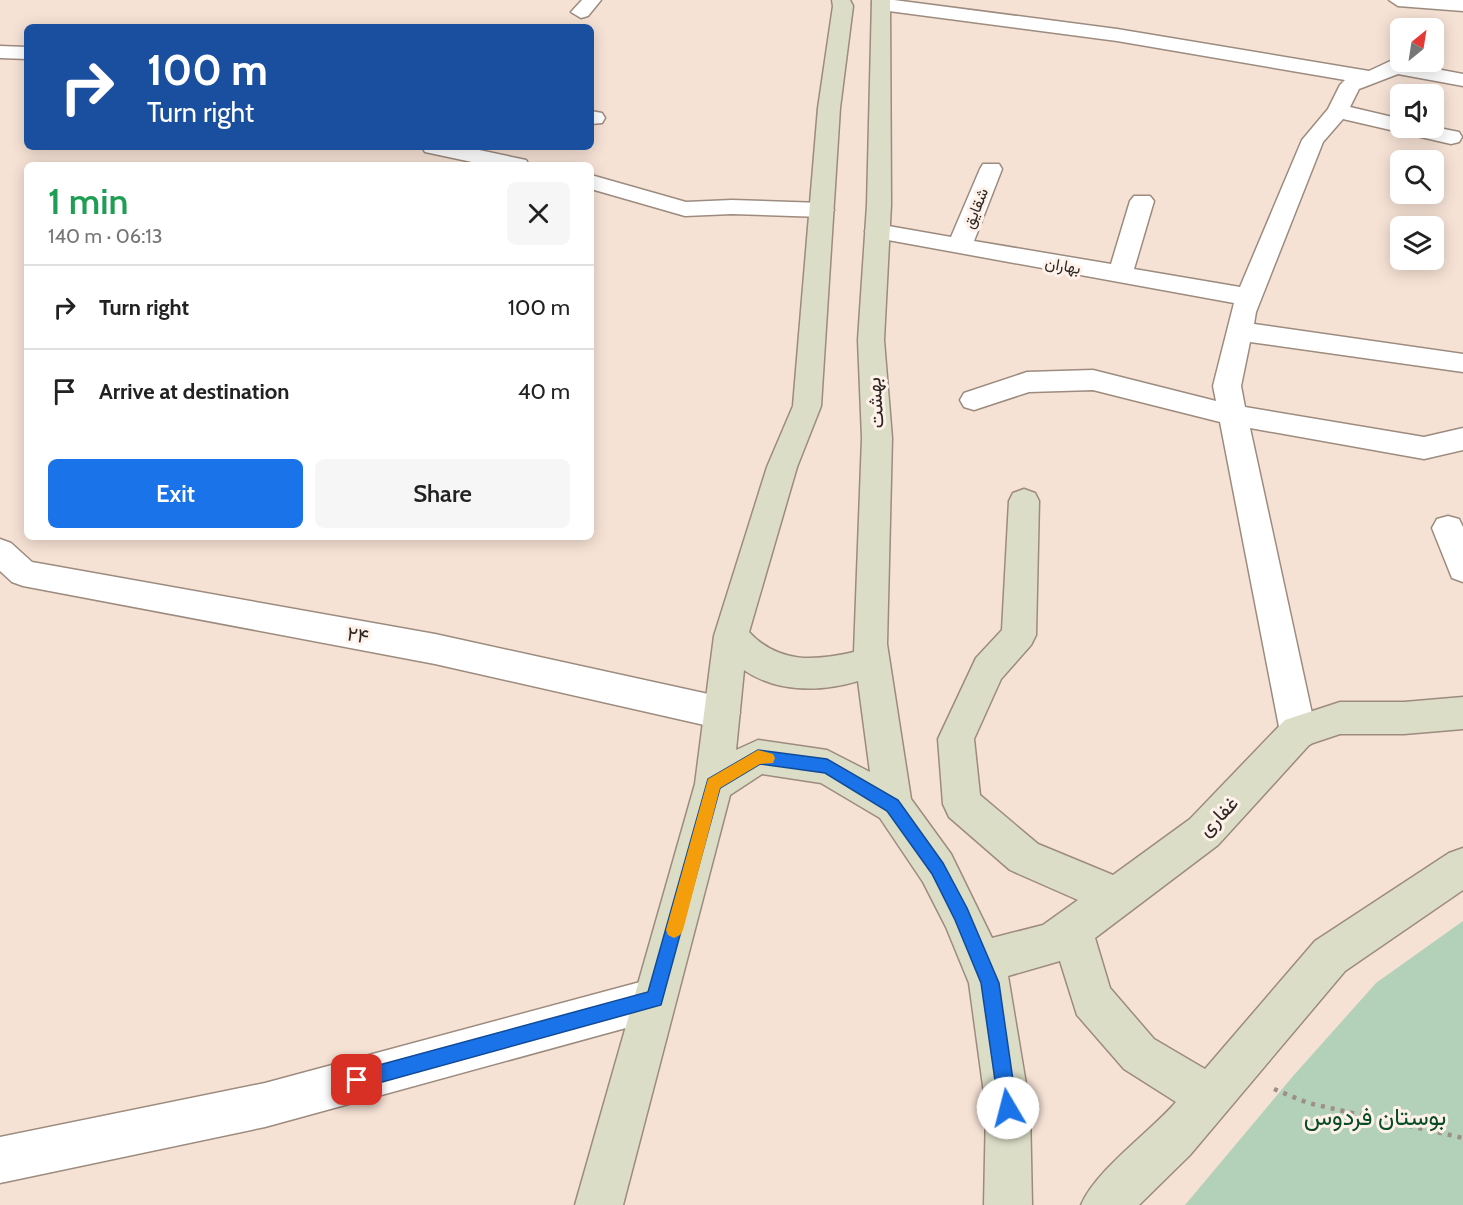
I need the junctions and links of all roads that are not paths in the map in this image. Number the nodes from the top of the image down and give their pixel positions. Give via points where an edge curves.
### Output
1 (841, 0) edge
2 (881, 2) edge
3 (1409, 5) edge
4 (1463, 5) edge
5 (0, 52) edge
6 (24, 53) edge
7 (1390, 69) edge
8 (1429, 72) edge
9 (1463, 80) edge
10 (1361, 82) junction
11 (1338, 111) junction
12 (1390, 123) edge
13 (1444, 136) edge
14 (1450, 137) dead end
15 (447, 150) edge
16 (525, 150) edge
17 (504, 162) edge
18 (516, 162) edge
19 (991, 169) dead end
20 (594, 183) edge
21 (1142, 201) dead end
22 (822, 210) junction
23 (877, 231) junction
24 (959, 247) junction
25 (1120, 275) junction
26 (1249, 297) junction
27 (1239, 331) junction
28 (1463, 363) edge
29 (974, 400) dead end
30 (1233, 415) junction
31 (1463, 439) edge
32 (1024, 501) dead end
33 (1448, 528) dead end
34 (0, 552) edge
35 (1463, 569) edge
36 (731, 636) junction
37 (873, 661) junction
38 (722, 713) junction
39 (1463, 713) edge
40 (1298, 732) junction
41 (714, 784) junction
42 (893, 805) junction
43 (1463, 867) edge
44 (1117, 897) junction
45 (1072, 929) junction
46 (981, 962) junction
47 (655, 999) junction
48 (1221, 1084) junction
49 (0, 1160) edge
50 (599, 1205) edge
51 (1008, 1205) edge
52 (1105, 1205) edge

1 - 22 main road
2 - 10 street via 1117,35
2 - 23 main road, بهشت
3 - 4 street
5 - 6 street
7 - 10 street
8 - 9 street
10 - 11 street
11 - 12 street
11 - 26 street via 1313,140
13 - 14 street
15 - 17 street
16 - 18 street
19 - 24 street, شقایق
20 - 22 street via 686,209
21 - 25 street
22 - 36 main road via 807,406 782,467
23 - 24 street, بهاران
23 - 37 main road, بهشت via 871,340 878,438 870,644
24 - 25 street, بهاران
25 - 26 street, بهاران
26 - 27 street
27 - 28 street
27 - 30 street via 1227,386
29 - 30 street via 1027,382 1092,380
30 - 31 street via 1425,448
30 - 40 street
32 - 44 main road via 1019,635 988,669 956,739 962,804 1024,857
33 - 35 street
34 - 38 street, ۲۴ via 23,573 435,649
36 - 37 main road via 743,652 761,663 795,675 844,671
36 - 38 main road
37 - 42 main road, بهشت
38 - 41 main road
39 - 40 main road, غفاری via 1340,718
40 - 44 main road, غفاری via 1204,832
41 - 42 main road via 758,757 827,766
41 - 47 main road
42 - 46 main road via 937,868
43 - 48 main road via 1330,956
44 - 45 main road, غفاری
45 - 46 main road, غفاری via 1053,943
45 - 48 main road via 1092,1000 1138,1054
46 - 51 main road via 990,983 1008,1108
47 - 49 street via 265,1105
47 - 50 main road
48 - 52 main road via 1174,1139

